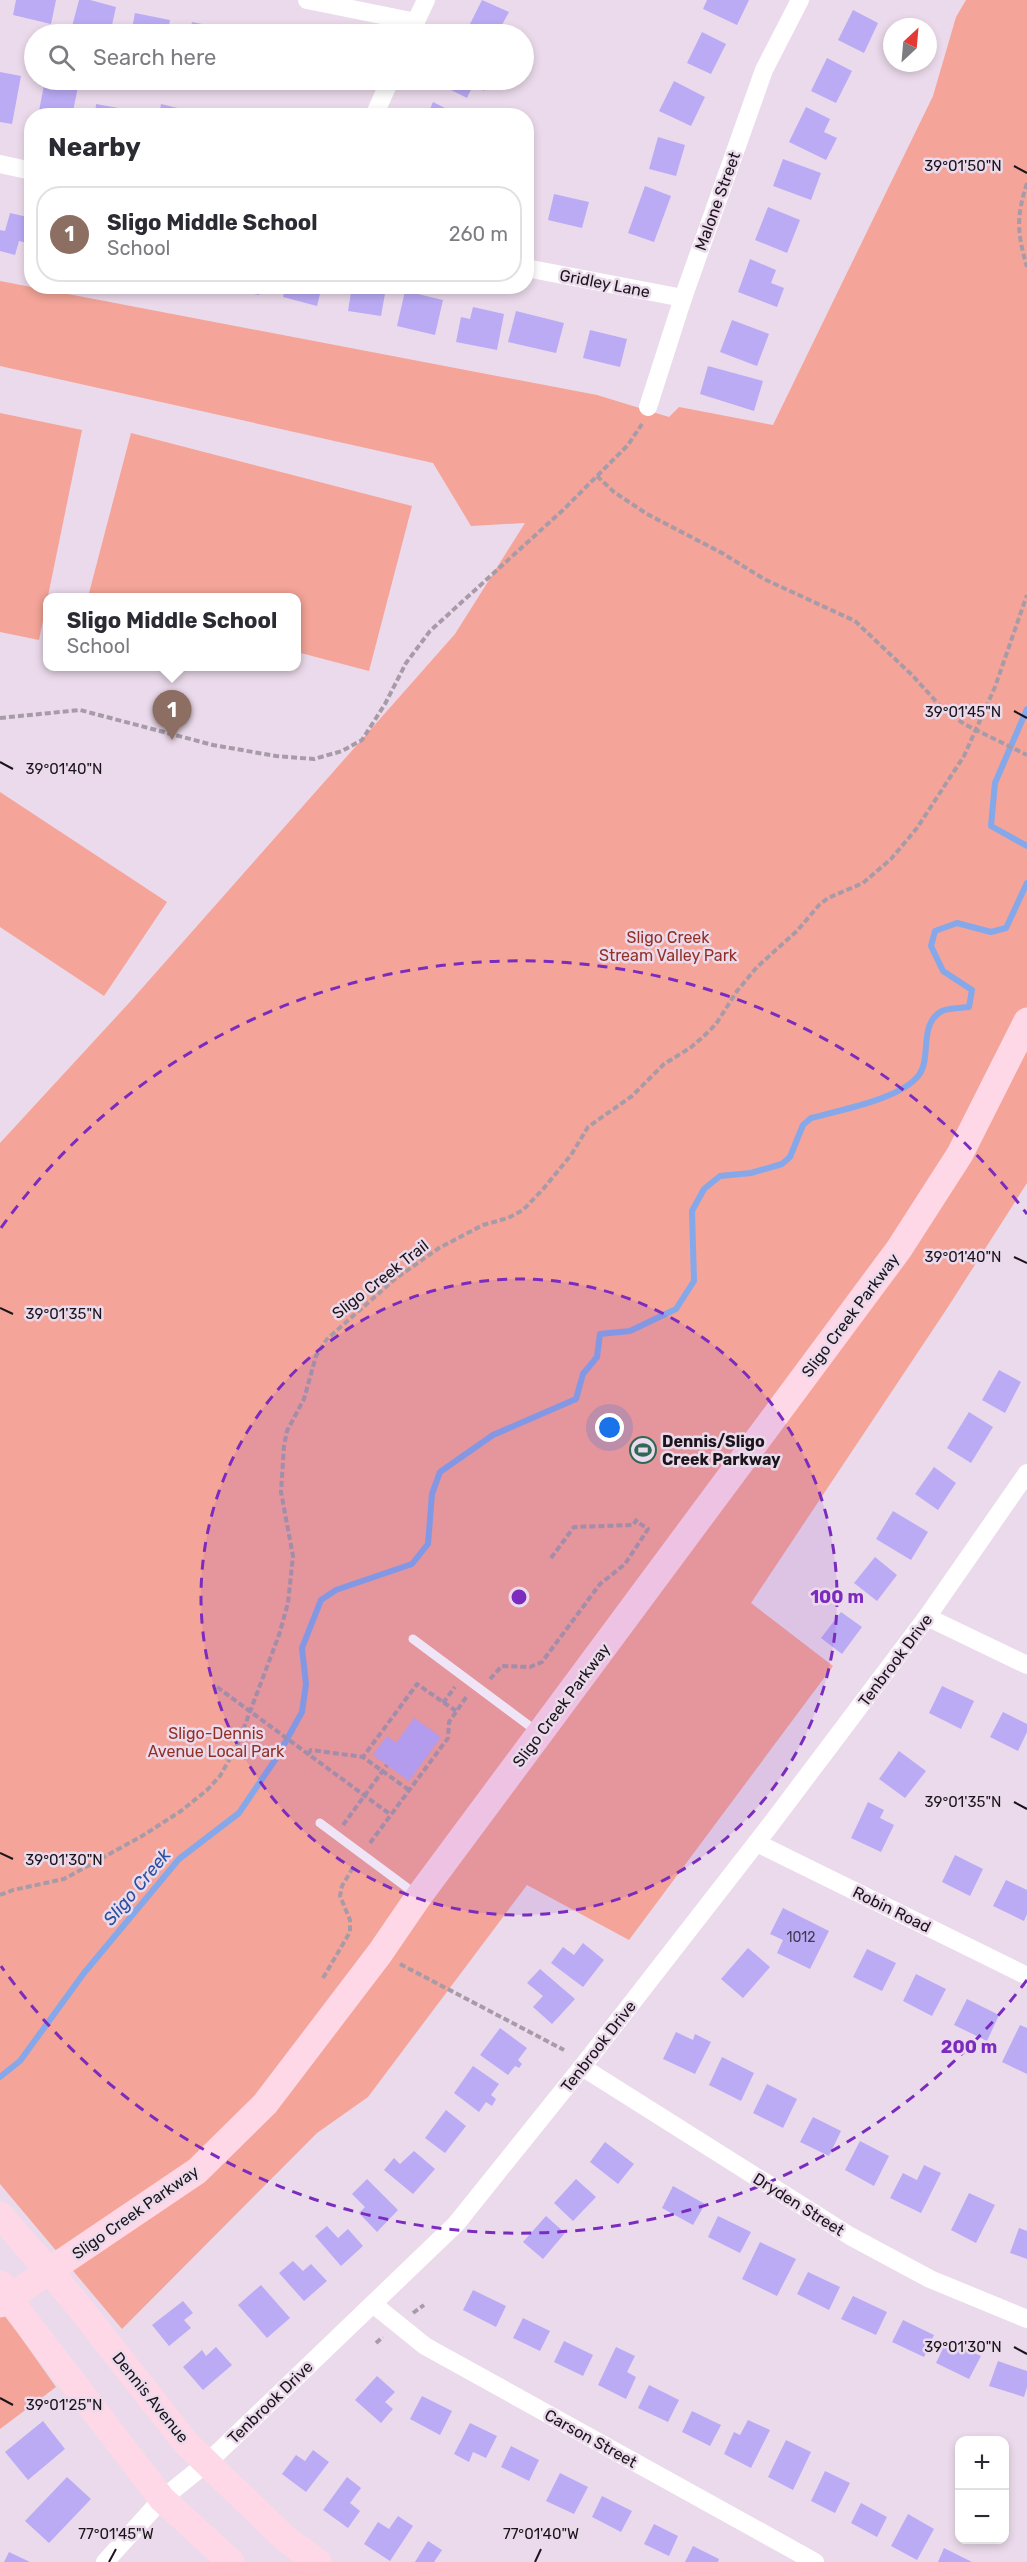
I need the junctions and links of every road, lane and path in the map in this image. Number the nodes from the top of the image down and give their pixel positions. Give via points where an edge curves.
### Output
1 (307, 0) edge
2 (426, 0) edge
3 (800, 0) edge
4 (398, 24) edge
5 (415, 24) edge
6 (386, 90) edge
7 (378, 108) edge
8 (0, 164) edge
9 (24, 169) edge
10 (1027, 183) edge
11 (1027, 267) edge
12 (534, 270) edge
13 (683, 298) junction
14 (648, 407) joint
15 (597, 476) junction
16 (1027, 595) edge
17 (0, 718) edge
18 (976, 730) junction
19 (1026, 754) edge
20 (1027, 1021) edge
21 (1027, 1473) edge
22 (551, 1558) dead end
23 (927, 1617) junction
24 (413, 1639) dead end
25 (1027, 1665) edge
26 (216, 1687) dead end
27 (479, 1688) junction
28 (249, 1711) junction
29 (456, 1711) junction
30 (540, 1734) junction
31 (308, 1754) junction
32 (363, 1757) junction
33 (387, 1765) dead end
34 (382, 1771) junction
35 (410, 1790) junction
36 (364, 1796) junction
37 (391, 1815) junction
38 (320, 1822) dead end
39 (336, 1835) junction
40 (757, 1843) junction
41 (362, 1854) junction
42 (0, 1895) edge
43 (419, 1896) junction
44 (380, 1953) junction
45 (1027, 1976) edge
46 (322, 1978) dead end
47 (564, 2050) dead end
48 (582, 2067) junction
49 (0, 2215) edge
50 (49, 2271) junction
51 (3, 2295) edge
52 (373, 2304) junction
53 (1027, 2319) edge
54 (208, 2462) junction
55 (162, 2499) junction
56 (105, 2562) edge
57 (231, 2562) edge
58 (318, 2562) edge
59 (815, 2562) edge

1 - 4 street
2 - 5 street
3 - 13 street, Malone Street via 764,70
6 - 7 street
8 - 9 street
10 - 11 path via 1017,223
12 - 13 street, Gridley Lane
13 - 14 street, Malone Street
14 - 15 path via 628,445
15 - 17 path via 430,631 406,663 362,740 342,751 314,759 276,756 213,745 80,710
15 - 18 path via 647,514 764,579 855,621 943,709
16 - 18 path, Sligo Creek Trail
18 - 19 path
18 - 28 path, Sligo Creek Trail via 943,789 891,859 863,882 819,904 736,991 704,1036 588,1127 571,1155 523,1210 439,1248 395,1279 327,1339 316,1356 304,1399 287,1431 281,1492 293,1556 292,1580 279,1635
20 - 30 street, Sligo Creek Parkway via 960,1154 899,1249
21 - 23 street, Tenbrook Drive
22 - 27 path via 574,1527 633,1525 637,1519 648,1529 625,1564 600,1584 542,1662 530,1667 502,1666
23 - 25 street
23 - 40 street, Tenbrook Drive
24 - 27 lane
26 - 28 path
27 - 29 path
27 - 30 lane
28 - 31 path
28 - 42 path, Sligo Creek Trail via 230,1763 207,1790 181,1811 64,1879
29 - 32 path via 417,1684
29 - 35 path via 449,1722 448,1738
30 - 43 street, Sligo Creek Parkway
31 - 32 path via 311,1750
31 - 36 path
32 - 34 path
33 - 34 path
34 - 35 path
34 - 36 path
35 - 37 path
36 - 37 path
36 - 39 path
37 - 41 path
38 - 39 lane
39 - 41 lane
40 - 45 street, Robin Road
40 - 48 street, Tenbrook Drive
41 - 43 lane
41 - 46 path via 340,1896 350,1920 350,1932
43 - 44 street, Sligo Creek Parkway
44 - 47 path
44 - 50 street, Sligo Creek Parkway via 265,2104 197,2171
48 - 52 street, Tenbrook Drive via 456,2224
48 - 53 street, Dryden Street via 850,2236 930,2279
49 - 50 street, Dennis Avenue
50 - 51 street, Sligo Creek Parkway
50 - 54 street, Dennis Avenue via 186,2443
51 - 55 street
52 - 54 street, Tenbrook Drive
52 - 59 street, Carson Street via 425,2346
54 - 55 street, Tenbrook Drive
54 - 58 street, Dennis Avenue via 287,2540
55 - 56 street, Tenbrook Drive
55 - 57 street

